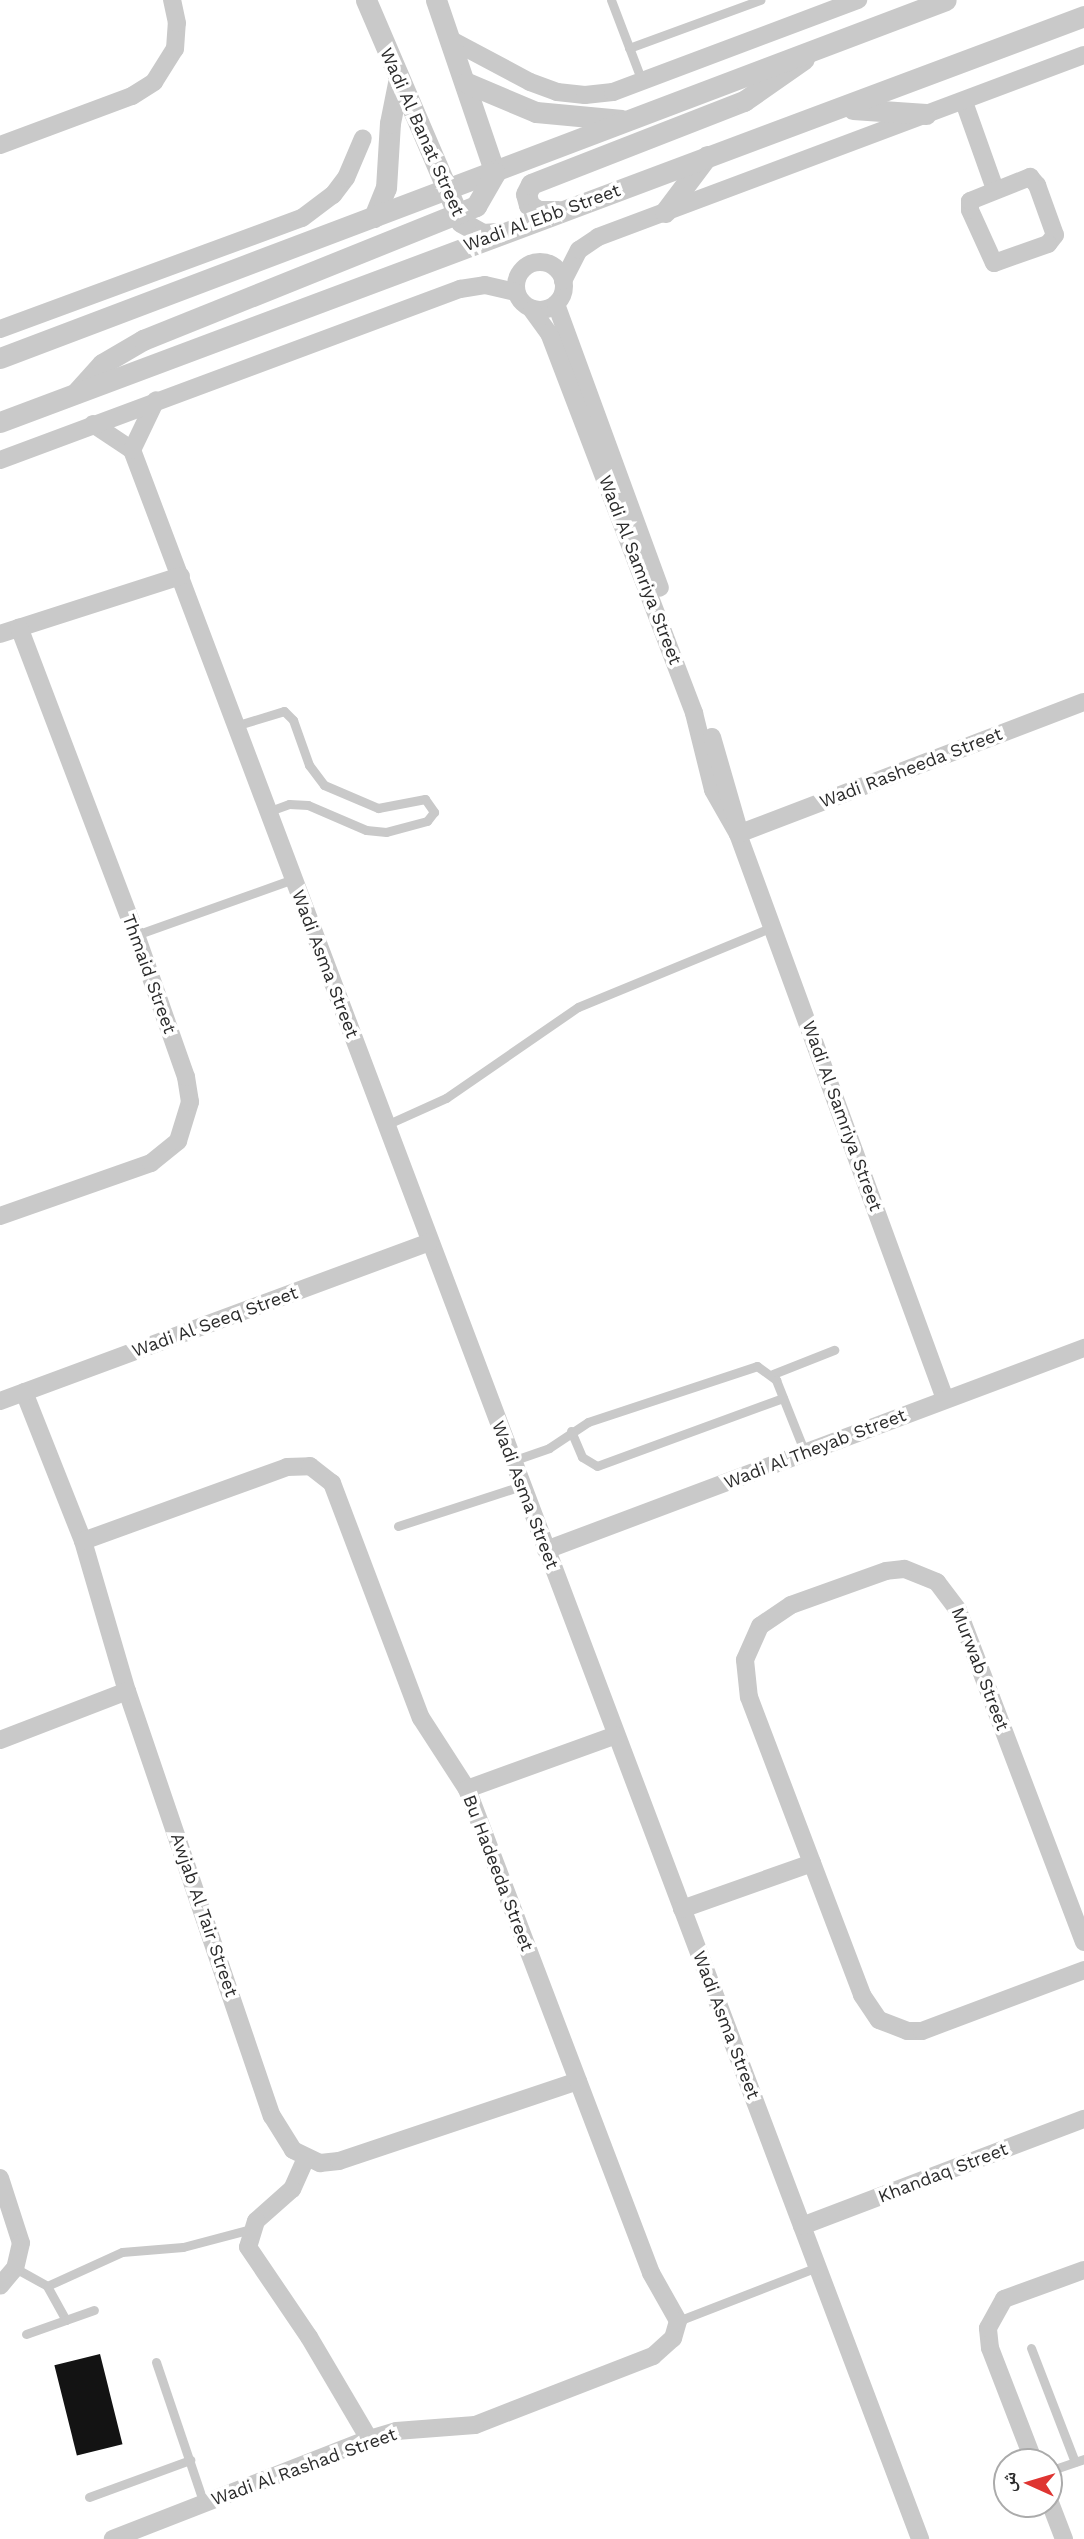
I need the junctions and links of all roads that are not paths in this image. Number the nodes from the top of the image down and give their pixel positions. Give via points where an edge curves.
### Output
1 (172, 0) edge
2 (366, 0) edge
3 (436, 0) edge
4 (611, 0) edge
5 (760, 0) edge
6 (858, 0) edge
7 (946, 0) edge
8 (1084, 16) edge
9 (453, 41) junction
10 (629, 48) junction
11 (813, 49) junction
12 (1084, 55) edge
13 (642, 80) junction
14 (398, 83) junction
15 (467, 83) junction
16 (964, 102) junction
17 (840, 109) junction
18 (926, 114) junction
19 (632, 120) junction
20 (363, 138) dead end
21 (0, 145) edge
22 (708, 156) junction
23 (495, 173) junction
24 (448, 189) junction
25 (995, 189) junction
26 (560, 211) junction
27 (665, 212) junction
28 (458, 215) junction
29 (374, 217) junction
30 (503, 232) junction
31 (563, 281) junction
32 (516, 292) junction
33 (556, 304) junction
34 (532, 310) junction
35 (0, 329) edge
36 (0, 358) edge
37 (74, 395) junction
38 (156, 400) junction
39 (0, 422) edge
40 (93, 424) junction
41 (132, 450) junction
42 (0, 460) edge
43 (181, 576) junction
44 (19, 627) junction
45 (0, 634) edge
46 (1084, 702) edge
47 (234, 726) junction
48 (267, 812) junction
49 (738, 834) junction
50 (293, 879) junction
51 (772, 927) junction
52 (136, 934) junction
53 (386, 1125) junction
54 (0, 1216) edge
55 (430, 1242) junction
56 (1084, 1348) edge
57 (834, 1350) dead end
58 (773, 1374) junction
59 (24, 1392) junction
60 (783, 1398) junction
61 (945, 1399) junction
62 (0, 1401) edge
63 (570, 1431) junction
64 (806, 1453) junction
65 (512, 1461) junction
66 (521, 1486) junction
67 (398, 1525) dead end
68 (83, 1541) junction
69 (546, 1550) junction
70 (127, 1691) junction
71 (616, 1735) junction
72 (0, 1740) edge
73 (467, 1789) junction
74 (812, 1863) junction
75 (682, 1909) junction
76 (1084, 1942) edge
77 (1084, 1970) edge
78 (578, 2081) junction
79 (1084, 2119) edge
80 (306, 2158) junction
81 (0, 2178) edge
82 (802, 2226) junction
83 (251, 2229) junction
84 (817, 2267) junction
85 (15, 2268) junction
86 (1084, 2270) edge
87 (0, 2286) edge
88 (47, 2286) junction
89 (94, 2310) dead end
90 (66, 2320) junction
91 (678, 2320) junction
92 (26, 2334) dead end
93 (1031, 2348) dead end
94 (156, 2362) dead end
95 (369, 2439) junction
96 (1029, 2448) edge
97 (190, 2460) junction
98 (1080, 2461) edge
99 (1063, 2467) edge
100 (89, 2497) dead end
101 (204, 2504) junction
102 (1056, 2518) edge
103 (113, 2539) edge
104 (920, 2539) edge
105 (1064, 2539) edge

1 - 21 street via 177,23 175,49 154,82 132,96
2 - 14 street, Wadi Al Banat Street
3 - 9 street
4 - 10 lane
5 - 10 lane
6 - 13 street
7 - 11 street
8 - 17 street, Wadi Al Ebb Street
9 - 13 street via 557,92 613,92
9 - 15 street
10 - 13 lane
11 - 19 street
11 - 26 street via 781,79 744,101 531,184 526,194 529,205 538,211
12 - 16 street
14 - 24 street, Wadi Al Banat Street
14 - 29 street via 387,180
15 - 19 street via 546,115
15 - 23 street
16 - 18 street
16 - 25 street
17 - 18 street
17 - 22 street, Wadi Al Ebb Street
18 - 27 street
19 - 23 street
20 - 35 street via 346,178 302,218
22 - 26 street, Wadi Al Ebb Street
22 - 27 street
23 - 24 street
23 - 28 street via 483,199
24 - 28 street, Wadi Al Banat Street
24 - 29 street
25 - 25 street via 973,198 969,205 991,260 1002,263 1051,242 1056,231 1034,180 1025,177
26 - 30 street, Wadi Al Ebb Street
27 - 31 street via 588,243 572,260
28 - 30 street, Wadi Al Banat Street via 475,231
28 - 37 street via 143,340 102,364
29 - 36 street
30 - 37 street, Wadi Al Ebb Street
31 - 32 street via 547,263 530,264 518,275
31 - 33 street
32 - 34 street
32 - 38 street via 485,285 460,289
33 - 34 street
33 - 49 street, Wadi Al Samriya Street via 700,694
34 - 49 street, Wadi Al Samriya Street via 549,333 695,713 713,790
37 - 39 street, Wadi Al Ebb Street
38 - 40 street
38 - 41 street
40 - 41 street
40 - 42 street
41 - 43 street, Wadi Asma Street
43 - 44 street
43 - 47 street, Wadi Asma Street
44 - 45 street
44 - 52 street, Thmaid Street
46 - 49 street, Wadi Rasheeda Street
47 - 48 street, Wadi Asma Street
47 - 48 lane via 284,711 293,720 309,765 324,785 378,808 425,799 434,812 427,821 386,832 366,830 308,805 289,804
48 - 50 street, Wadi Asma Street
49 - 51 street, Wadi Al Samriya Street
50 - 52 lane
50 - 53 street, Wadi Asma Street
51 - 53 lane via 578,1007 446,1098
51 - 61 street, Wadi Al Samriya Street
52 - 54 street, Thmaid Street via 186,1077 187,1125 166,1154 151,1163
53 - 55 street, Wadi Asma Street
55 - 59 street, Wadi Al Seeq Street
55 - 65 street, Wadi Asma Street
56 - 61 street, Wadi Al Theyab Street
57 - 58 lane
58 - 60 lane
58 - 63 lane via 750,1366
59 - 62 street, Wadi Al Seeq Street
59 - 68 street, Awjab Al Tair Street
60 - 63 lane via 597,1466 582,1457
60 - 64 lane
61 - 64 street, Wadi Al Theyab Street
63 - 65 lane via 549,1448
64 - 69 street, Wadi Al Theyab Street
65 - 66 street, Wadi Asma Street
66 - 67 lane
66 - 69 street, Wadi Asma Street
68 - 70 street, Awjab Al Tair Street
68 - 73 street, Bu Hadeeda Street via 288,1467 319,1470 337,1491 421,1718
69 - 71 street, Wadi Asma Street
70 - 72 street
70 - 80 street, Awjab Al Tair Street via 272,2116 293,2150
71 - 73 street
71 - 75 street, Wadi Asma Street
73 - 78 street, Bu Hadeeda Street
74 - 75 street
74 - 76 street, Murwab Street via 749,1697 744,1679 750,1642 774,1613 791,1605 886,1571 921,1573 937,1581 958,1610
74 - 77 street, Murwab Street via 865,2002 892,2027 922,2031
75 - 82 street, Wadi Asma Street
78 - 80 street via 354,2157 320,2163
78 - 91 street, Bu Hadeeda Street via 655,2283
79 - 82 street, Khandaq Street
80 - 83 street via 292,2189
81 - 85 street via 18,2224 20,2250
82 - 84 street, Wadi Asma Street
83 - 88 lane via 183,2247 110,2255
83 - 95 street via 248,2247 253,2261 309,2337
84 - 91 lane
84 - 104 street, Wadi Asma Street
85 - 87 street
85 - 88 lane
86 - 96 street via 1004,2299 988,2328 990,2348
88 - 90 lane
89 - 90 lane
90 - 92 lane
91 - 95 street, Wadi Al Rashad Street via 673,2338 653,2356 475,2425 396,2431
93 - 98 lane
94 - 97 lane
95 - 101 street, Wadi Al Rashad Street
97 - 100 lane
97 - 101 lane
98 - 99 lane
101 - 103 street, Wadi Al Rashad Street
102 - 105 street

